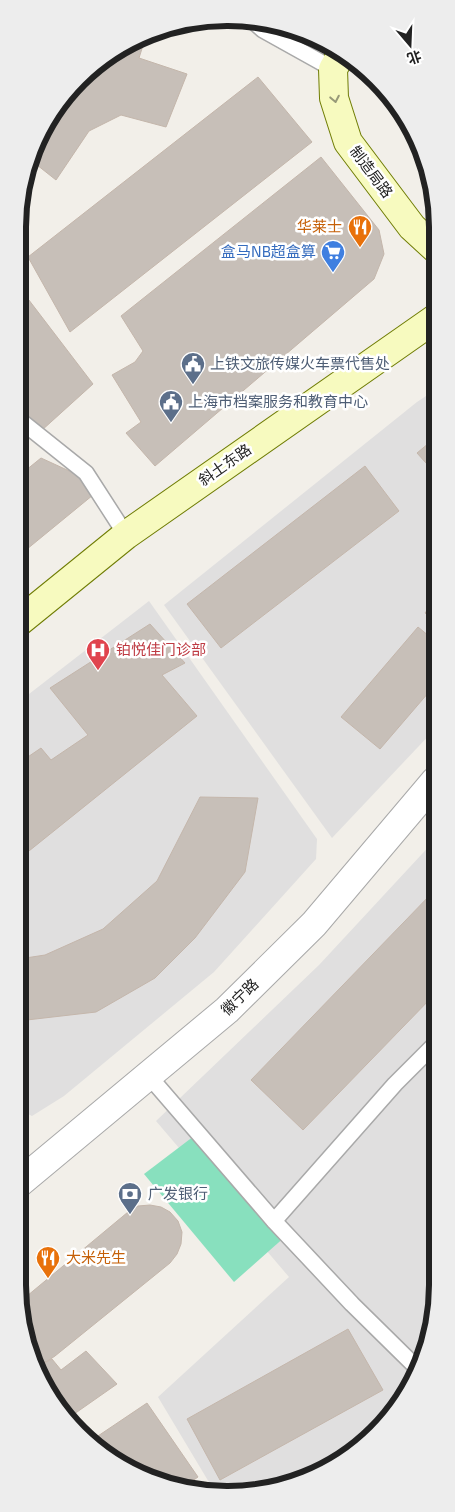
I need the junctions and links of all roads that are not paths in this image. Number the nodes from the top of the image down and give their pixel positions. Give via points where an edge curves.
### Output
1 (262, 29) edge
2 (338, 61) edge
3 (429, 243) edge
4 (429, 323) edge
5 (26, 425) edge
6 (126, 535) junction
7 (26, 616) edge
8 (429, 788) edge
9 (429, 1051) edge
10 (148, 1075) junction
11 (26, 1177) edge
12 (274, 1221) junction
13 (412, 1363) edge

1 - 2 lane
2 -> 3 main road, 制造局路 via 334,98 348,142 412,227
4 - 6 main road, 斜土东路
5 - 6 lane via 86,473
6 - 7 main road, 斜土东路
8 - 10 street, 徽宁路 via 314,924 227,1010
9 - 12 lane via 395,1084
10 - 11 street, 徽宁路
10 - 12 lane
12 - 13 lane

